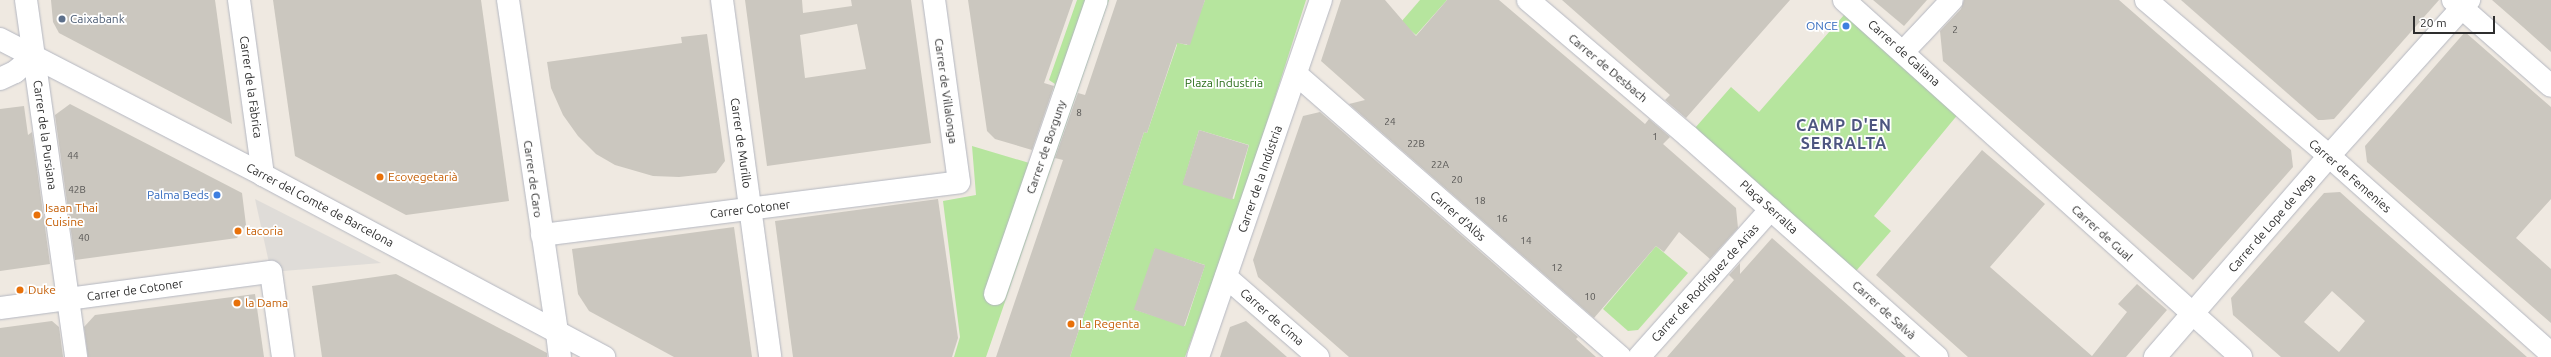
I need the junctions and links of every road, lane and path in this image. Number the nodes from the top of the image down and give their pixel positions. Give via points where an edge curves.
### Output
1 (26, 0) edge
2 (239, 0) edge
3 (508, 0) edge
4 (722, 0) edge
5 (934, 0) edge
6 (1097, 0) edge
7 (1321, 0) edge
8 (1528, 0) edge
9 (1844, 0) edge
10 (1952, 0) edge
11 (2146, 0) edge
12 (2462, 3) edge
13 (0, 39) edge
14 (1903, 52) junction
15 (34, 56) junction
16 (1296, 74) junction
17 (0, 79) edge
18 (2551, 86) edge
19 (1964, 107) joint
20 (1688, 136) joint
21 (2329, 156) junction
22 (263, 175) junction
23 (959, 182) joint
24 (750, 209) junction
25 (1770, 209) junction
26 (542, 235) junction
27 (1226, 278) junction
28 (1849, 279) joint
29 (995, 294) dead end
30 (68, 299) junction
31 (0, 308) edge
32 (2193, 315) junction
33 (557, 333) junction
34 (2551, 354) edge
35 (76, 357) edge
36 (283, 357) edge
37 (560, 357) edge
38 (604, 357) edge
39 (770, 357) edge
40 (1198, 357) edge
41 (1318, 357) edge
42 (1620, 357) edge
43 (1639, 357) edge
44 (1937, 357) edge
45 (2155, 357) edge
46 (2241, 357) edge

1 - 15 street, Carrer de la Pursiana
2 - 22 street, Carrer de la Fàbrica
3 - 26 street, Carrer de Caro
4 - 24 street, Carrer de Murillo
5 - 23 street, Carrer de Villalonga
6 - 29 street, Carrer de Borguny
7 - 16 street, Carrer de la Indústria
8 - 20 street, Carrer de Desbach
9 - 14 street, Carrer de Galiana
10 - 14 street
11 - 21 street, Carrer de Femenies
12 - 18 street
12 - 21 street, Carrer de Lope de Vega
13 - 15 street, Carrer del Comte de Barcelona
14 - 19 street, Carrer de Galiana
15 - 17 street
15 - 22 street, Carrer del Comte de Barcelona
15 - 30 street, Carrer de la Pursiana
16 - 27 street, Carrer de la Indústria
16 - 42 street, Carrer d'Alòs
19 - 32 street, Carrer de Gual
20 - 25 street, Plaça Serralta
21 - 32 street, Carrer de Lope de Vega
21 - 34 street, Carrer de Femenies
22 - 33 street, Carrer del Comte de Barcelona
23 - 24 street, Carrer Cotoner
24 - 26 street, Carrer Cotoner
24 - 39 street, Carrer de Murillo
25 - 28 street, Plaça Serralta
25 - 43 street, Carrer de Rodríguez de Arias
26 - 33 street, Carrer de Caro
27 - 40 street, Carrer de la Indústria
27 - 41 street, Carrer de Cima
28 - 44 street, Carrer de Salvà
30 - 31 street, Carrer de Cotoner
30 - 35 street, Carrer de la Pursiana
30 - 36 street, Carrer de Cotoner via 271,272
32 - 45 street, Carrer de Lope de Vega
32 - 46 street, Carrer de Gual
33 - 37 street, Carrer de Caro
33 - 38 street, Carrer del Comte de Barcelona

